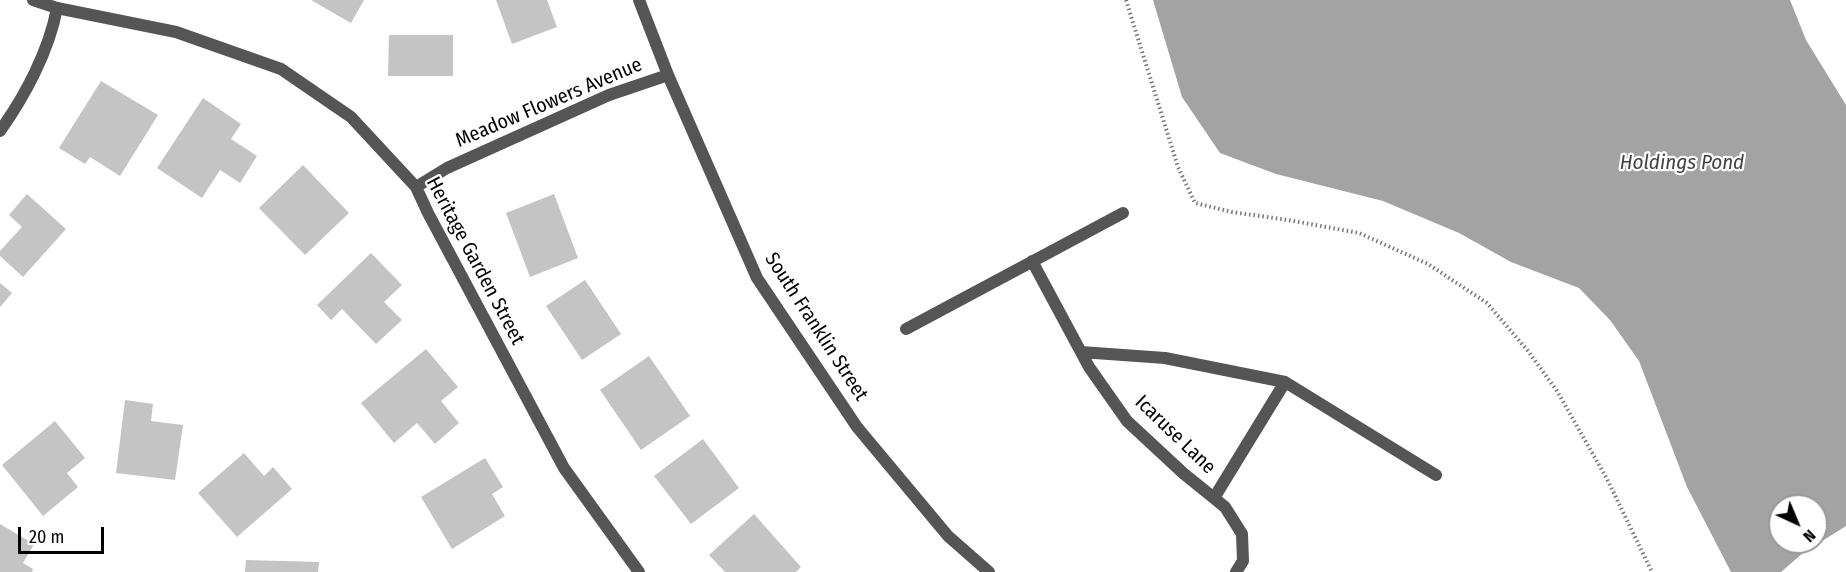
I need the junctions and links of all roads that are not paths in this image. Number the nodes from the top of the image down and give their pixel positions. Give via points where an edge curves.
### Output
1 (33, 0) edge
2 (639, 0) edge
3 (57, 8) junction
4 (668, 75) junction
5 (0, 131) edge
6 (416, 187) junction
7 (1123, 213) dead end
8 (1032, 261) junction
9 (906, 329) dead end
10 (1081, 352) junction
11 (1285, 382) junction
12 (1436, 475) dead end
13 (1214, 498) junction
14 (639, 572) edge
15 (989, 572) edge
16 (1236, 572) edge

1 - 3 street, Heritage Garden Street
2 - 4 street, South Franklin Street
3 - 5 street via 54,27 21,101
3 - 6 street, Heritage Garden Street via 176,32 281,69 351,117
4 - 6 street, Meadow Flowers Avenue via 609,95 447,168
4 - 15 street, South Franklin Street via 757,278 857,427 948,536
6 - 14 street, Heritage Garden Street via 564,468
7 - 8 street
8 - 9 street
8 - 10 street, Icaruse Lane
10 - 11 street via 1166,358
10 - 13 street, Icaruse Lane via 1127,421
11 - 12 street
11 - 13 street
13 - 16 street, Icaruse Lane via 1225,507 1242,534 1243,561

